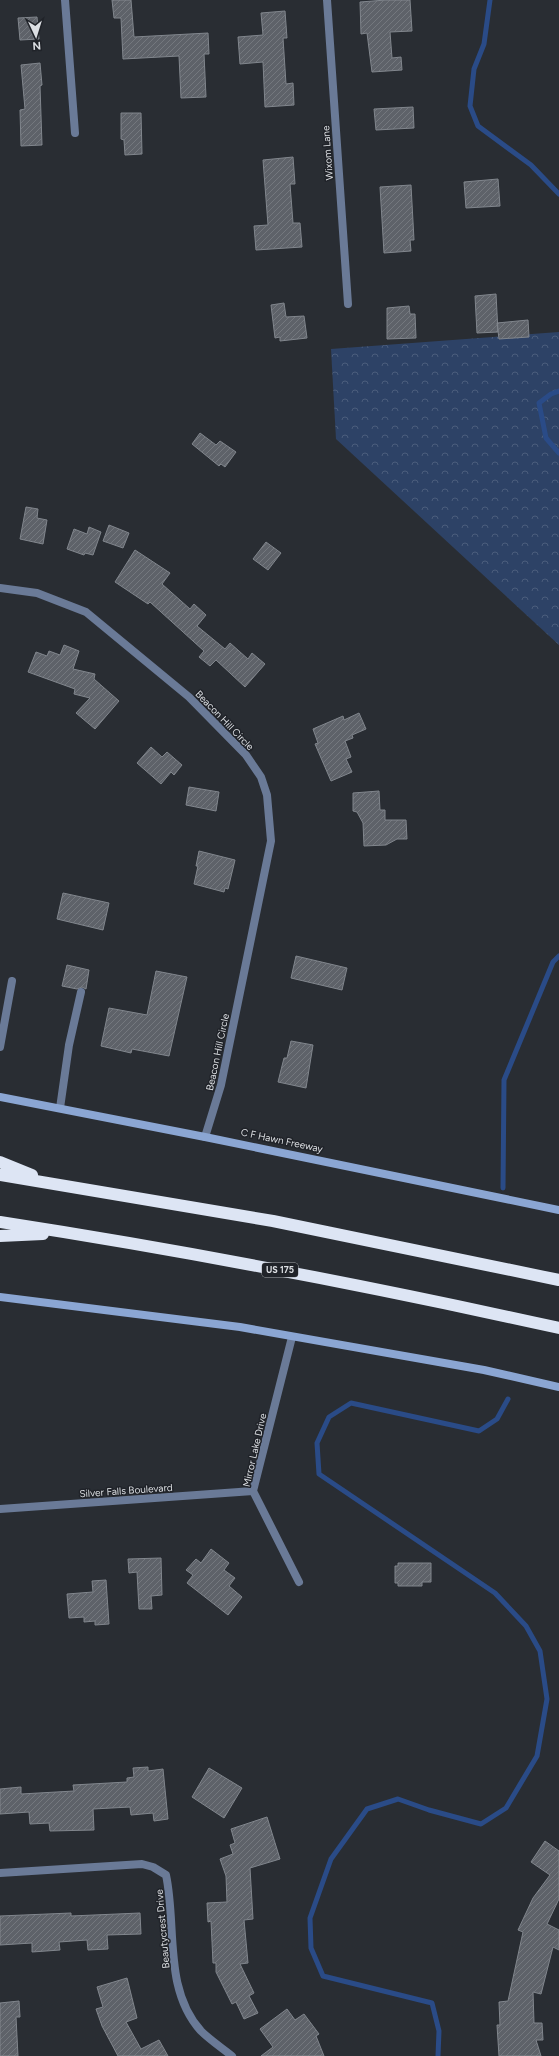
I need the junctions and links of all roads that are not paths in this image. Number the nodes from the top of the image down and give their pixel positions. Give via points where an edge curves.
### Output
1 (65, 0) edge
2 (327, 0) edge
3 (75, 133) dead end
4 (348, 304) dead end
5 (0, 588) edge
6 (12, 981) dead end
7 (81, 992) dead end
8 (0, 1047) edge
9 (0, 1097) edge
10 (60, 1108) junction
11 (205, 1137) junction
12 (0, 1162) edge
13 (0, 1175) edge
14 (48, 1182) junction
15 (559, 1209) edge
16 (0, 1222) edge
17 (68, 1232) junction
18 (0, 1236) edge
19 (559, 1280) edge
20 (0, 1298) edge
21 (559, 1328) edge
22 (292, 1337) junction
23 (559, 1387) edge
24 (253, 1491) junction
25 (0, 1509) edge
26 (299, 1582) dead end
27 (0, 1873) edge
28 (232, 2056) edge

1 - 3 street
2 - 4 street, Wixom Lane
5 - 11 street, Beacon Hill Circle via 37,593 86,612 189,697 246,755 261,777 267,795 271,841 221,1085
6 - 8 street
7 - 10 street via 69,1045
9 - 10 main road, C F Hawn Freeway
10 - 11 main road, C F Hawn Freeway
11 - 15 main road, C F Hawn Freeway
12 - 14 highway
13 - 14 highway
14 - 19 highway via 273,1221
16 - 17 highway, US 175
17 - 18 highway
17 - 21 highway, US 175 via 341,1281
20 - 22 main road via 240,1327
22 - 23 main road via 484,1370
22 - 24 street, Mirror Lake Drive
24 - 25 street, Silver Falls Boulevard
24 - 26 street, Mirror Lake Drive
27 - 28 street, Beautycrest Drive via 142,1864 166,1875 170,1893 177,1986 187,2010 201,2030

